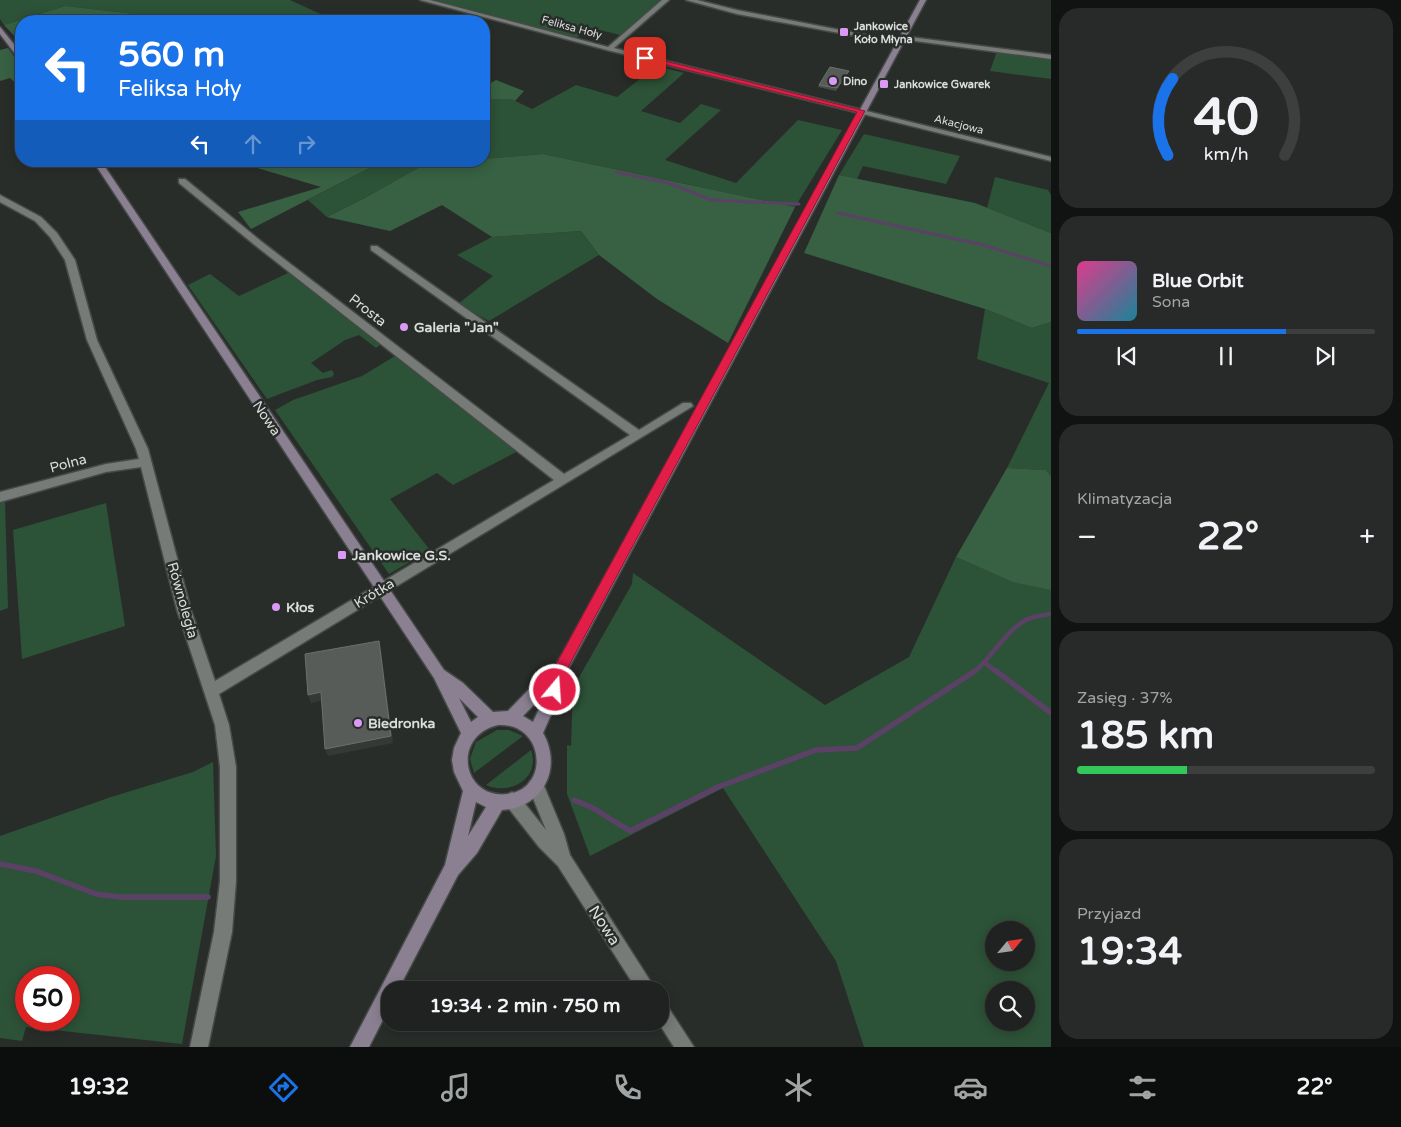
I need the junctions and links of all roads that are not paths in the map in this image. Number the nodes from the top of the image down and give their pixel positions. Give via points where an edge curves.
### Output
1 (423, 0) edge
2 (666, 0) edge
3 (689, 0) edge
4 (923, 0) edge
5 (480, 15) edge
6 (490, 18) edge
7 (0, 29) edge
8 (902, 37) junction
9 (609, 49) junction
10 (15, 50) edge
11 (1051, 57) edge
12 (861, 111) junction
13 (1051, 159) edge
14 (101, 167) edge
15 (182, 181) dead end
16 (0, 198) edge
17 (374, 248) dead end
18 (687, 406) dead end
19 (638, 434) junction
20 (145, 462) junction
21 (562, 480) junction
22 (0, 497) edge
23 (380, 588) junction
24 (559, 672) junction
25 (439, 674) junction
26 (212, 690) junction
27 (511, 719) junction
28 (491, 720) junction
29 (536, 733) junction
30 (469, 734) junction
31 (536, 786) junction
32 (471, 789) junction
33 (505, 801) junction
34 (564, 860) junction
35 (452, 869) junction
36 (641, 981) edge
37 (669, 1023) edge
38 (199, 1047) edge
39 (359, 1047) edge
40 (685, 1047) edge

1 - 5 street, Feliksa Hoły
2 - 9 street
3 - 8 street via 737,12
4 - 8 main road
6 - 9 street, Feliksa Hoły
7 - 10 main road
8 - 11 street
8 - 12 main road
9 - 12 street, Feliksa Hoły
12 - 13 street, Akacjowa
12 - 24 main road
14 - 23 main road, Nowa
15 - 21 street, Prosta
16 - 20 street, Równoległa via 38,219 54,235 70,260 92,340 128,416
17 - 19 street
18 - 19 street, Krótka
19 - 21 street, Krótka
20 - 22 street, Polna via 106,468
20 - 26 street, Równoległa via 184,610
21 - 23 street, Krótka
23 - 25 main road, Nowa
23 - 26 street, Krótka
24 - 27 main road
24 - 29 main road via 555,690
25 - 28 main road, Nowa
25 - 30 main road, Nowa
26 - 38 street, Równoległa via 227,749 228,881 223,932
27 - 28 main road
27 - 29 main road
28 - 30 main road
29 - 31 main road via 544,747 546,763
30 - 32 main road via 460,752 459,765
31 - 33 main road via 525,795
31 - 34 street, Nowa
32 - 33 main road via 486,798
32 - 35 main road
33 - 34 street, Nowa
33 - 35 main road
34 - 36 street, Nowa
35 - 39 main road
37 - 40 street

